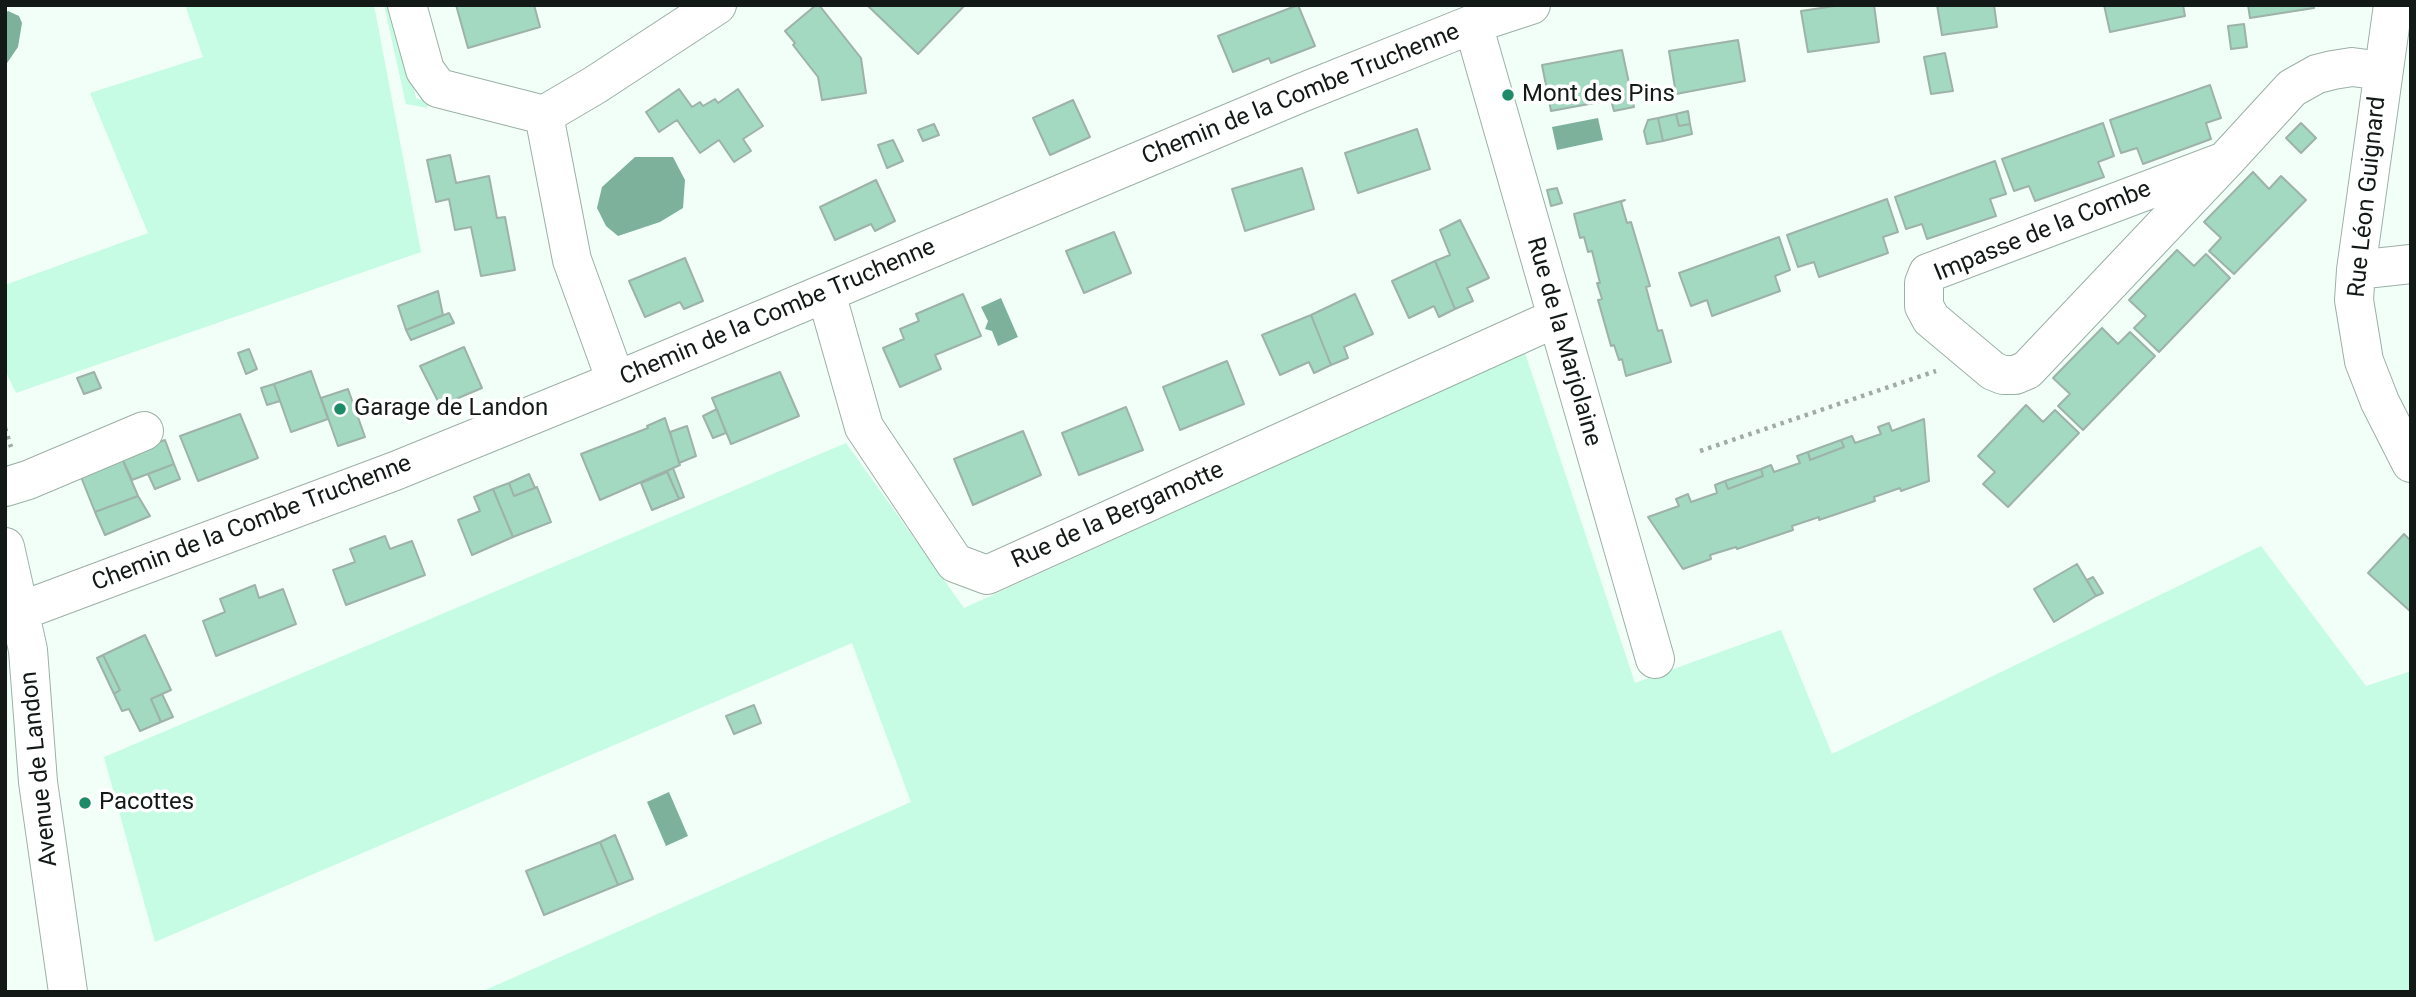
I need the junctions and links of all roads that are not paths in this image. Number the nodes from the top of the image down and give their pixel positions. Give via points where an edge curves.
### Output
1 (407, 5) edge
2 (717, 5) edge
3 (1531, 5) edge
4 (2393, 5) edge
5 (1473, 24) junction
6 (2383, 71) junction
7 (544, 114) junction
8 (2225, 160) junction
9 (2411, 264) edge
10 (2356, 270) junction
11 (826, 293) junction
12 (1556, 318) junction
13 (616, 381) junction
14 (144, 431) dead end
15 (2411, 463) edge
16 (5, 487) edge
17 (5, 547) edge
18 (21, 611) junction
19 (1655, 659) dead end
20 (68, 992) edge

1 - 7 street via 425,70 438,88
2 - 7 street
3 - 5 street, Chemin de la Combe Truchenne
4 - 6 street, Rue Léon Guignard
5 - 11 street, Chemin de la Combe Truchenne
5 - 12 street, Rue de la Marjolaine
6 - 8 street, Impasse de la Combe via 2352,67 2304,80
6 - 10 street, Rue Léon Guignard
7 - 13 street via 572,260
8 - 8 street, Impasse de la Combe via 2027,370 2003,375 1985,366 1931,319 1924,306 1928,273
9 - 10 street
10 - 15 street, Rue Léon Guignard via 2354,300 2364,360
11 - 12 street, Rue de la Bergamotte via 864,427 955,563 987,575
11 - 13 street, Chemin de la Combe Truchenne
12 - 19 street, Rue de la Marjolaine
13 - 18 street, Chemin de la Combe Truchenne via 395,471
14 - 16 street
17 - 18 street, Avenue de Landon
18 - 20 street, Avenue de Landon via 39,787

